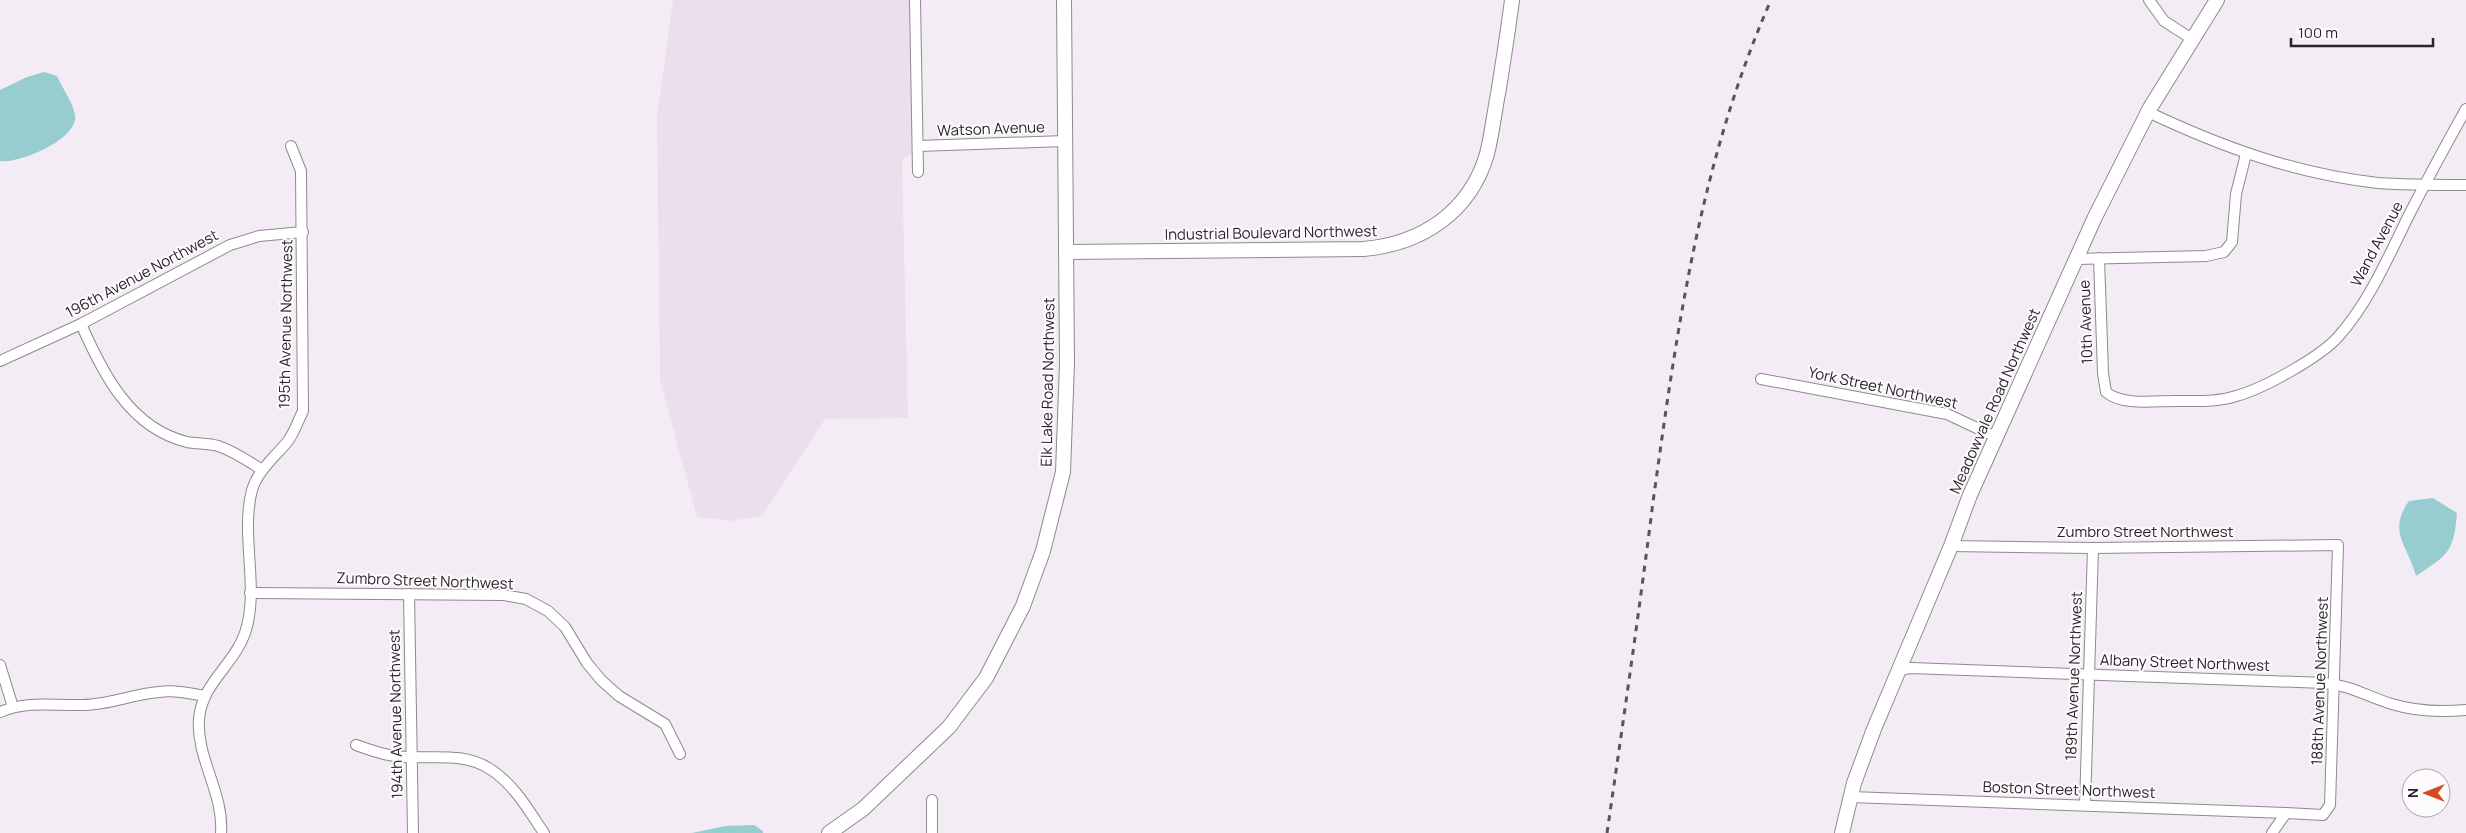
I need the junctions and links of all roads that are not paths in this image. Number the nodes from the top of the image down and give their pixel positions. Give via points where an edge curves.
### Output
1 (916, 0) edge
2 (1064, 0) edge
3 (1512, 0) edge
4 (2149, 0) edge
5 (2217, 0) edge
6 (2192, 39) junction
7 (2466, 109) edge
8 (2148, 112) junction
9 (1065, 141) junction
10 (291, 146) dead end
11 (918, 146) junction
12 (2246, 154) junction
13 (918, 172) dead end
14 (2426, 184) junction
15 (2466, 185) edge
16 (303, 232) junction
17 (1066, 252) junction
18 (2099, 258) junction
19 (2076, 259) junction
20 (81, 324) junction
21 (0, 361) edge
22 (1761, 379) dead end
23 (2104, 385) joint
24 (1996, 437) junction
25 (262, 470) junction
26 (2338, 545) joint
27 (1951, 546) junction
28 (2093, 548) junction
29 (250, 593) junction
30 (408, 594) junction
31 (0, 664) edge
32 (1899, 670) junction
33 (2090, 675) junction
34 (2336, 684) junction
35 (205, 696) junction
36 (13, 707) junction
37 (2466, 710) edge
38 (0, 712) edge
39 (356, 745) dead end
40 (680, 754) dead end
41 (411, 756) junction
42 (1851, 797) junction
43 (932, 800) dead end
44 (2085, 805) junction
45 (2286, 813) junction
46 (2323, 815) joint
47 (222, 833) edge
48 (413, 833) edge
49 (544, 833) edge
50 (829, 833) edge
51 (932, 833) edge
52 (1842, 833) edge
53 (2272, 833) edge

1 - 11 street
2 - 9 street, Elk Lake Road Northwest
3 - 17 street, Industrial Boulevard Northwest via 1492,129 1482,169 1466,197 1423,234 1400,243 1363,249
4 - 6 street via 2164,21
5 - 6 street, Meadowvale Road Northwest
6 - 8 street, Meadowvale Road Northwest
7 - 14 street, Wand Avenue
8 - 12 street
8 - 19 street, Meadowvale Road Northwest
9 - 11 street, Watson Avenue
9 - 17 street, Elk Lake Road Northwest
10 - 16 street, 195th Avenue Northwest via 301,171
11 - 13 street
12 - 14 street via 2339,177 2379,183
12 - 18 street via 2236,194 2234,236 2224,252 2206,256
14 - 15 street
14 - 23 street, Wand Avenue via 2353,318 2319,353 2238,396 2213,401 2117,399 2106,392
16 - 20 street, 196th Avenue Northwest via 259,236 230,245
16 - 25 street, 195th Avenue Northwest via 303,411 289,440
17 - 50 street, Elk Lake Road Northwest via 1063,472 1043,551 1023,606 986,678 949,727 863,809
18 - 19 street
18 - 23 street, 10th Avenue
19 - 24 street, Meadowvale Road Northwest
20 - 21 street, 196th Avenue Northwest
20 - 25 street via 94,355 133,413 158,431 188,442 217,446
22 - 24 street, York Street Northwest via 1947,414
24 - 27 street, Meadowvale Road Northwest
25 - 29 street, 195th Avenue Northwest via 252,490
26 - 28 street, Zumbro Street Northwest
26 - 34 street, 188th Avenue Northwest
27 - 28 street, Zumbro Street Northwest
27 - 32 street, Meadowvale Road Northwest
28 - 33 street, 189th Avenue Northwest
29 - 30 street, Zumbro Street Northwest
29 - 35 street, 195th Avenue Northwest via 248,621 242,642
30 - 40 street, Zumbro Street Northwest via 504,595 526,599 548,611 565,627 587,663 602,680 619,696 665,724
30 - 41 street, 194th Avenue Northwest
31 - 36 street
32 - 33 street, Albany Street Northwest
32 - 42 street, Meadowvale Road Northwest via 1874,729
33 - 34 street, Albany Street Northwest
33 - 44 street, 189th Avenue Northwest
34 - 37 street, Albany Street Northwest via 2393,705
34 - 46 street, 188th Avenue Northwest via 2330,805
35 - 36 street via 158,692 110,703 41,703
35 - 47 street, 195th Avenue Northwest via 200,716 200,737 218,798
36 - 38 street
39 - 41 street via 390,756
41 - 48 street, 194th Avenue Northwest
41 - 49 street via 457,757 491,769 518,795
42 - 44 street, Boston Street Northwest
42 - 52 street, Meadowvale Road Northwest
43 - 51 street
44 - 45 street, Boston Street Northwest
45 - 46 street, Boston Street Northwest
45 - 53 street

